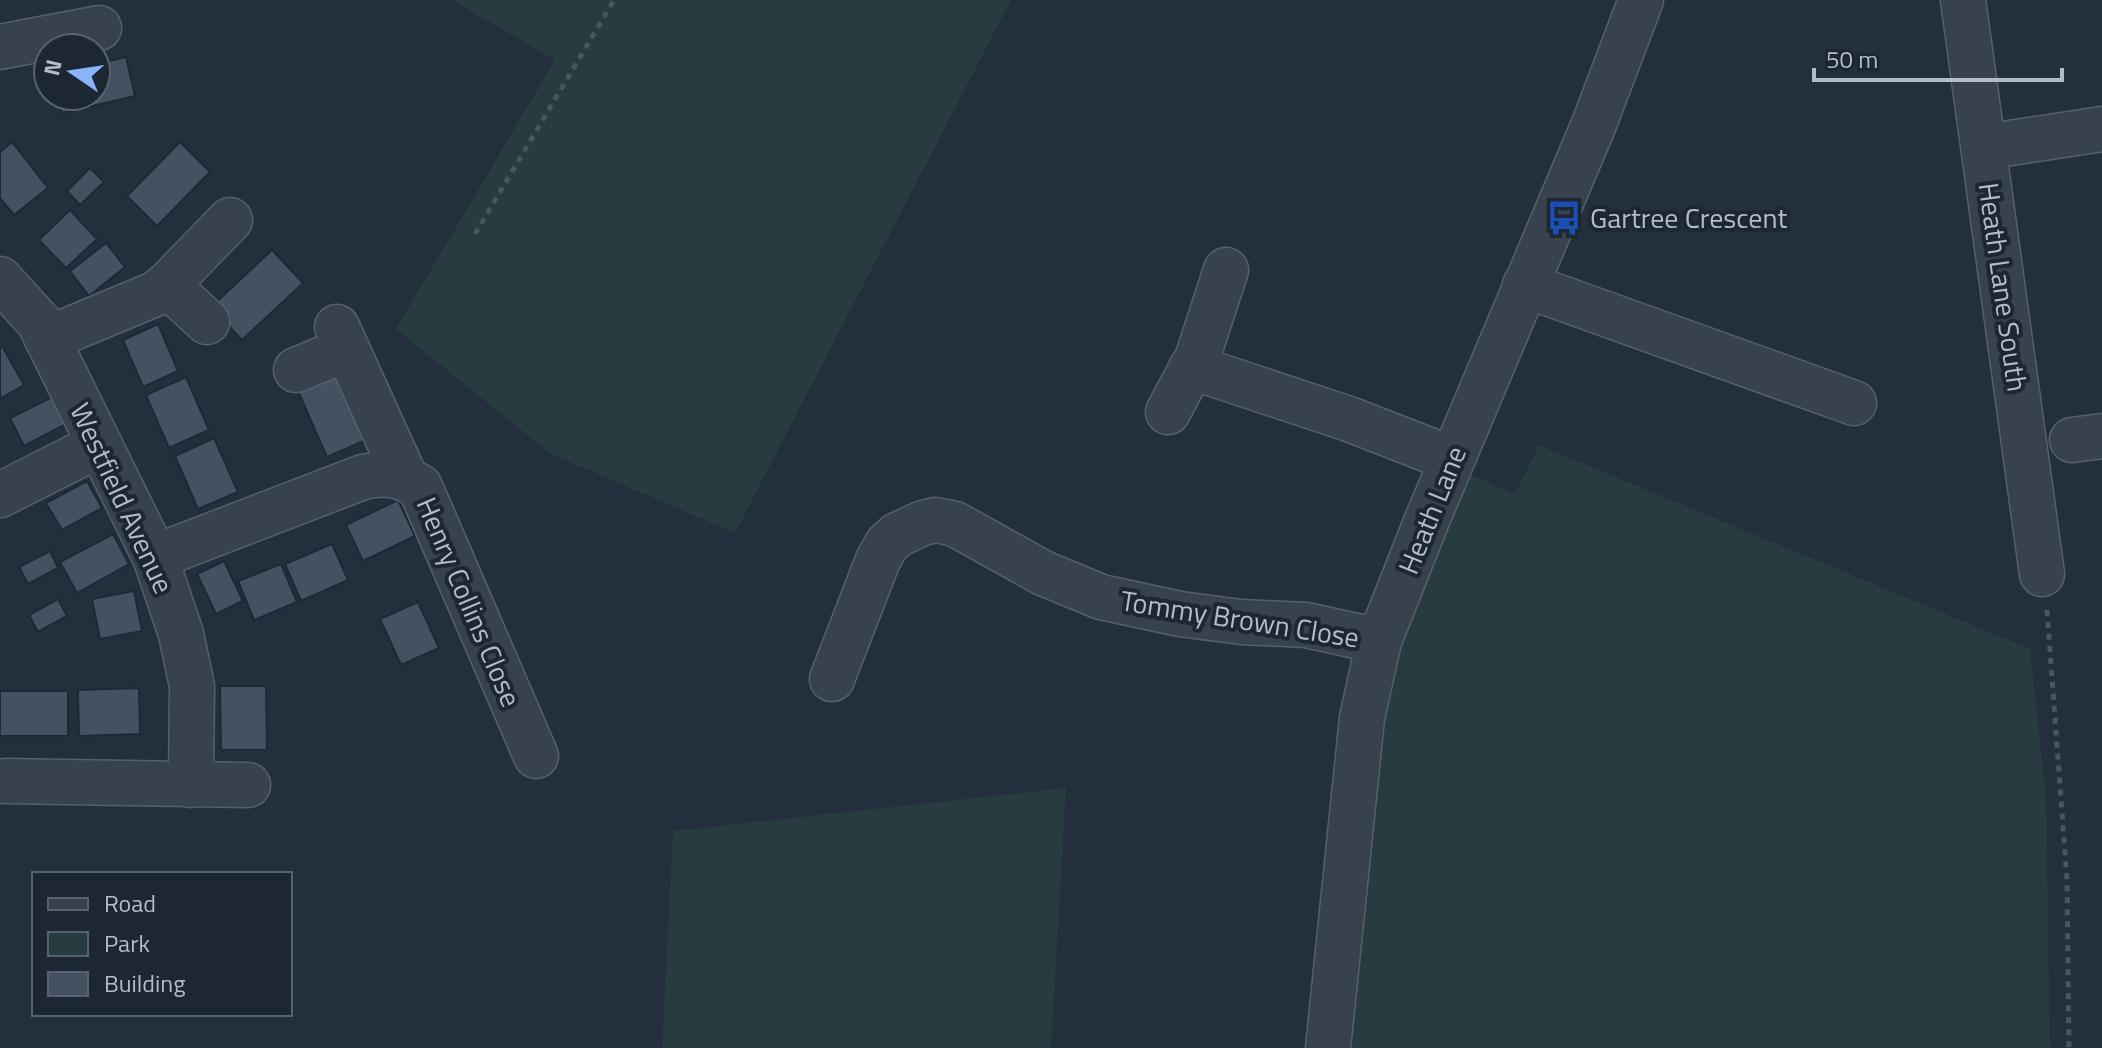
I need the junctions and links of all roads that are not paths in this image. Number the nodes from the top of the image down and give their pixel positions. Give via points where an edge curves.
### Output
1 (1641, 0) edge
2 (1963, 0) edge
3 (99, 28) dead end
4 (0, 47) edge
5 (2102, 129) edge
6 (1984, 147) junction
7 (230, 220) dead end
8 (1226, 270) dead end
9 (0, 279) edge
10 (167, 285) junction
11 (1525, 285) junction
12 (207, 322) dead end
13 (47, 339) junction
14 (1192, 367) junction
15 (296, 370) dead end
16 (1854, 403) dead end
17 (1168, 412) dead end
18 (99, 445) junction
19 (1452, 459) junction
20 (405, 477) junction
21 (0, 495) edge
22 (155, 557) junction
23 (2042, 574) road end
24 (1379, 641) junction
25 (832, 679) dead end
26 (536, 756) dead end
27 (5, 781) dead end
28 (191, 785) junction
29 (248, 785) dead end
30 (1328, 1048) edge

1 - 11 street, Heath Lane
2 - 6 street, Heath Lane South
3 - 4 street
5 - 6 street
6 - 23 street, Heath Lane South
7 - 10 street
8 - 14 street
9 - 13 street, Westfield Avenue via 39,322
10 - 12 street
10 - 13 street
11 - 16 street
11 - 19 street, Heath Lane
13 - 18 street, Westfield Avenue
14 - 17 street
14 - 19 street
15 - 20 street via 342,338
18 - 21 street
18 - 22 street, Westfield Avenue
19 - 24 street, Heath Lane
20 - 22 street, Henry Collins Close via 386,472 363,477
20 - 26 street, Henry Collins Close via 420,487
22 - 28 street, Westfield Avenue via 192,686
24 - 25 street, Tommy Brown Close via 1306,625 1180,614 1101,597 1043,573 955,524 935,520 909,528 887,544
24 - 30 street, Heath Lane via 1362,718
27 - 28 street
28 - 29 street

